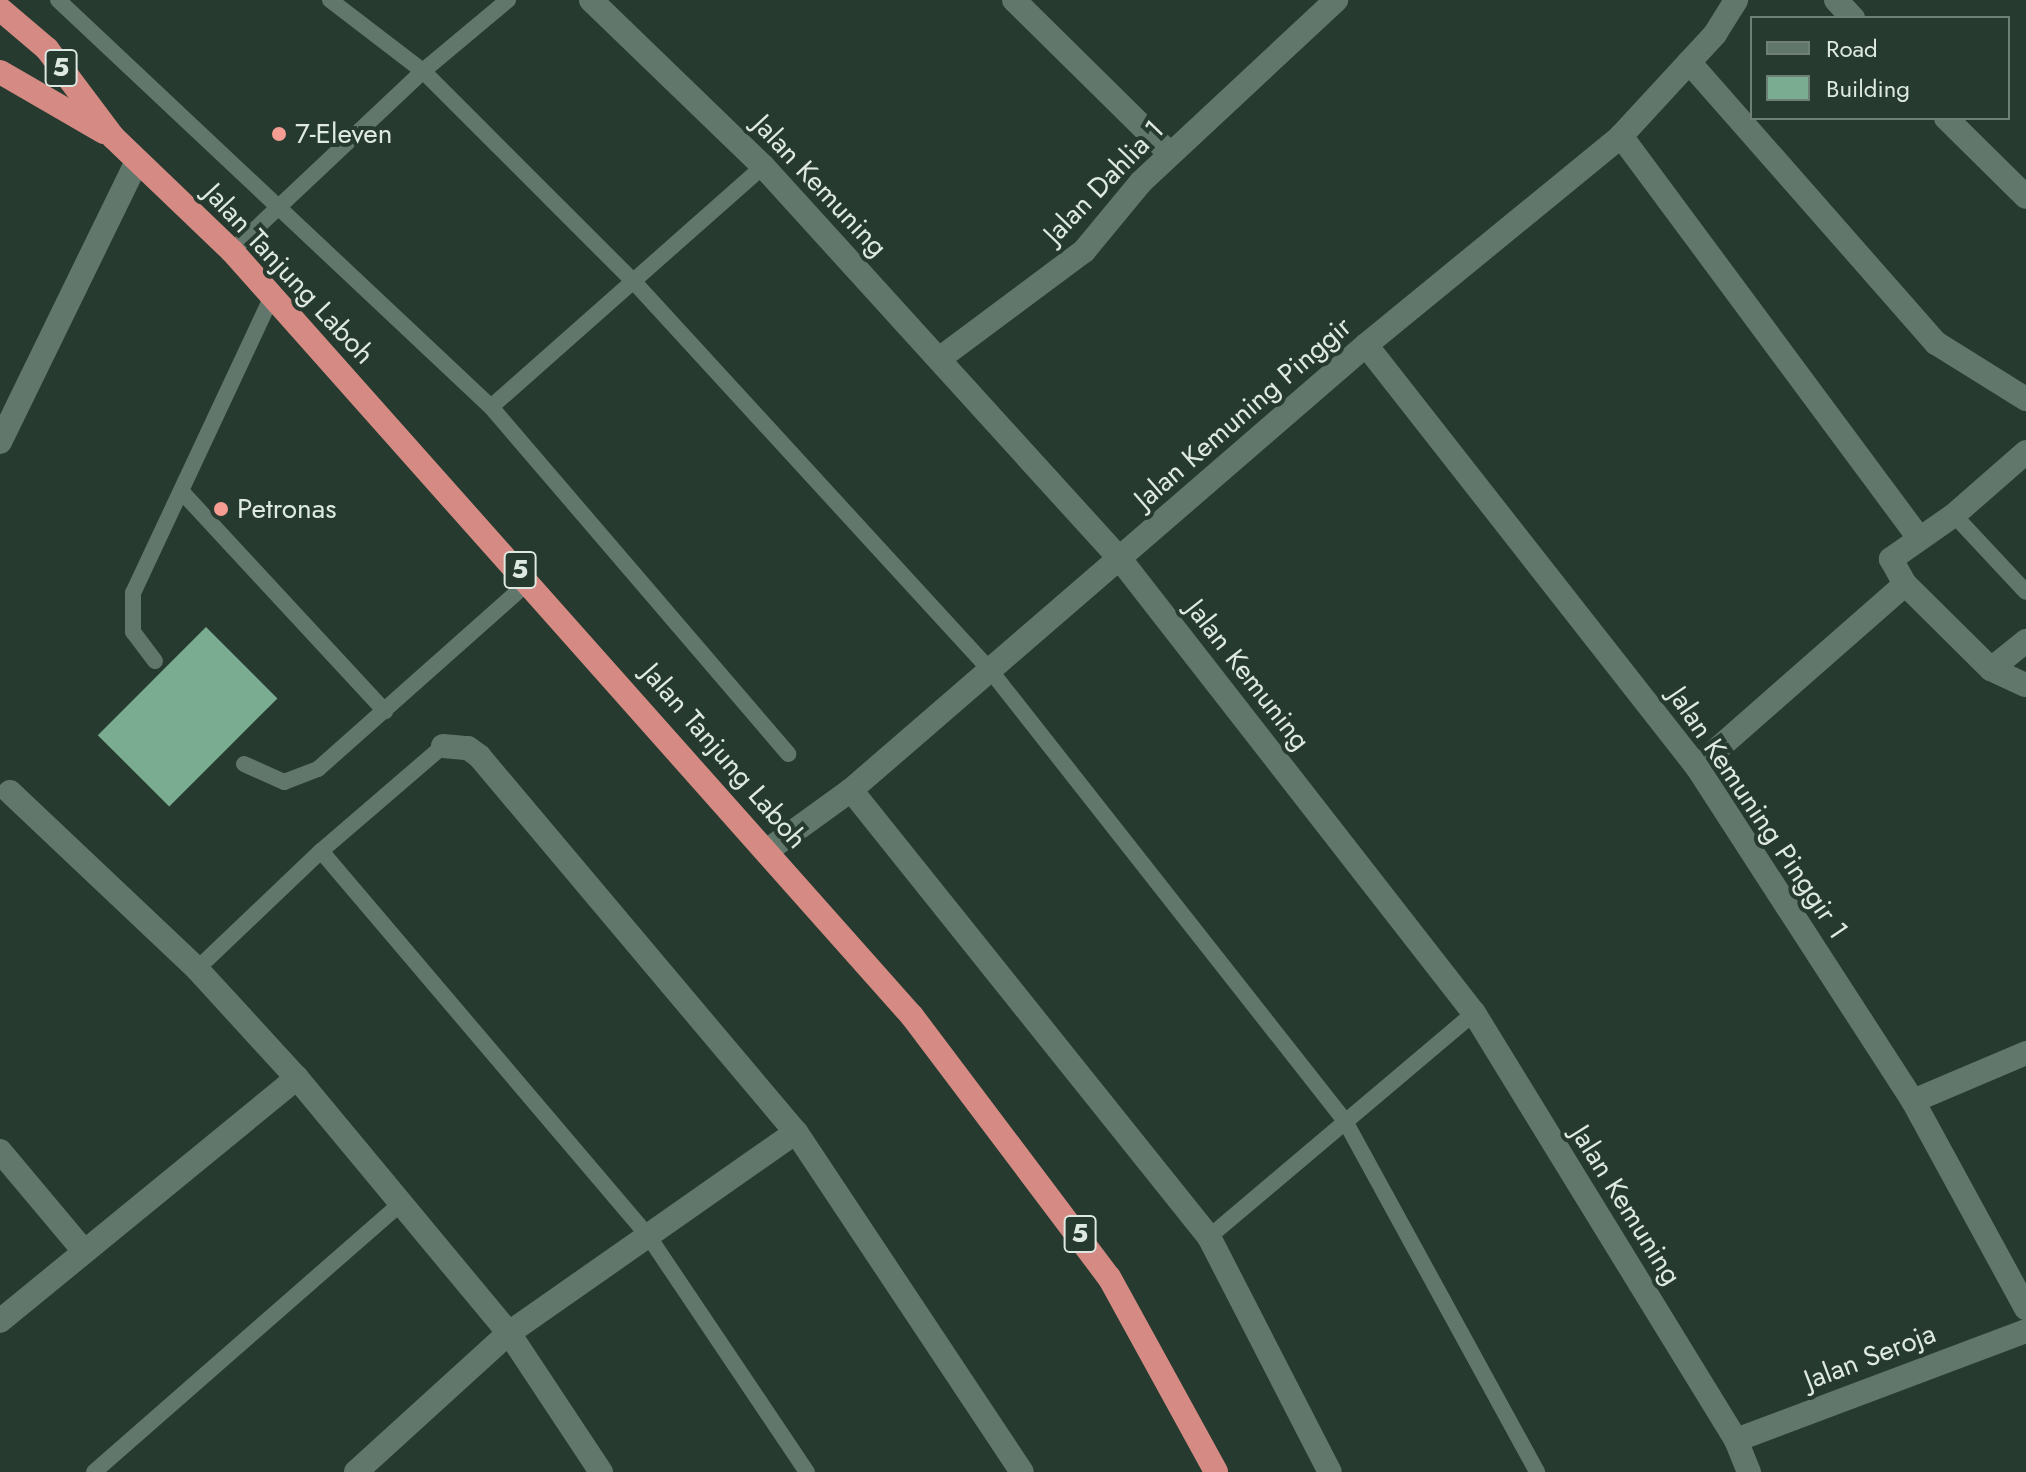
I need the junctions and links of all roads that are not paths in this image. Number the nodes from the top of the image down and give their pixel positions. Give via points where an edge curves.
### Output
1 (58, 0) edge
2 (330, 0) edge
3 (508, 0) edge
4 (591, 0) edge
5 (1014, 0) edge
6 (1336, 0) edge
7 (1736, 0) edge
8 (1836, 0) edge
9 (0, 9) edge
10 (1851, 16) edge
11 (1689, 62) junction
12 (423, 71) junction
13 (0, 72) edge
14 (1948, 120) edge
15 (1621, 136) junction
16 (113, 137) junction
17 (1170, 154) junction
18 (137, 161) junction
19 (763, 166) junction
20 (2026, 197) edge
21 (282, 207) junction
22 (232, 251) junction
23 (635, 283) junction
24 (272, 296) junction
25 (1366, 345) junction
26 (939, 359) junction
27 (2026, 399) edge
28 (491, 407) junction
29 (0, 442) edge
30 (2023, 462) edge
31 (182, 492) junction
32 (1954, 515) junction
33 (1919, 538) junction
34 (1120, 559) junction
35 (530, 581) junction
36 (1905, 584) junction
37 (2026, 592) edge
38 (2026, 641) edge
39 (155, 661) dead end
40 (1991, 669) junction
41 (990, 670) junction
42 (2026, 685) edge
43 (385, 711) junction
44 (443, 746) joint
45 (788, 754) dead end
46 (244, 764) dead end
47 (1697, 767) junction
48 (851, 790) junction
49 (10, 792) dead end
50 (768, 850) junction
51 (321, 851) junction
52 (197, 969) junction
53 (1474, 1013) junction
54 (2026, 1053) edge
55 (297, 1078) junction
56 (1913, 1101) junction
57 (1345, 1121) junction
58 (796, 1132) junction
59 (0, 1151) edge
60 (400, 1204) junction
61 (649, 1237) junction
62 (1209, 1237) junction
63 (84, 1251) junction
64 (2026, 1308) edge
65 (0, 1321) edge
66 (2026, 1331) edge
67 (509, 1333) junction
68 (1736, 1440) junction
69 (94, 1472) edge
70 (356, 1472) edge
71 (601, 1472) edge
72 (807, 1472) edge
73 (1022, 1472) edge
74 (1216, 1472) edge
75 (1330, 1472) edge
76 (1537, 1472) edge
77 (1749, 1472) edge

1 - 21 lane
2 - 12 lane
3 - 12 lane
4 - 19 street, Jalan Kemuning
5 - 17 street
6 - 17 street, Jalan Dahlia 1
7 - 11 street, Jalan Kemuning Pinggir
8 - 10 street
9 - 16 highway, Jalan Tanjung Laboh / 5 via 47,49
11 - 15 street, Jalan Kemuning Pinggir
11 - 27 street via 1936,343
12 - 21 lane
12 - 23 lane
13 - 16 highway, Jalan Tanjung Laboh / 5
14 - 20 street
15 - 25 street, Jalan Kemuning Pinggir
15 - 33 street
16 - 18 highway, Jalan Tanjung Laboh / 5
17 - 26 street, Jalan Dahlia 1 via 1084,251
18 - 22 highway, Jalan Tanjung Laboh / 5
18 - 29 street
19 - 23 lane
19 - 26 street, Jalan Kemuning
21 - 22 lane
21 - 28 lane
22 - 24 highway, Jalan Tanjung Laboh / 5
23 - 28 lane
23 - 41 lane
24 - 31 lane
24 - 35 highway, Jalan Tanjung Laboh / 5
25 - 34 street, Jalan Kemuning Pinggir
25 - 47 street, Jalan Kemuning Pinggir 1
26 - 34 street, Jalan Kemuning
28 - 45 lane
30 - 32 street
31 - 39 lane via 133,593 133,632
31 - 43 lane
32 - 33 street
32 - 37 lane
33 - 36 street via 1891,559
34 - 41 street, Jalan Kemuning Pinggir
34 - 53 street, Jalan Kemuning
35 - 43 lane
35 - 50 highway, Jalan Tanjung Laboh / 5
36 - 40 street
36 - 47 street
38 - 40 street
40 - 42 street
41 - 48 street, Jalan Kemuning Pinggir
41 - 57 lane
43 - 46 lane via 318,769 298,778 284,782
44 - 51 lane
44 - 58 street via 468,748 479,756
47 - 56 street, Jalan Kemuning Pinggir 1
48 - 50 street, Jalan Kemuning Pinggir
48 - 62 street
49 - 52 street
50 - 74 highway, Jalan Tanjung Laboh / 5 via 912,1016 1059,1204 1155,1355
51 - 52 lane
51 - 61 lane
52 - 55 street
53 - 57 lane
53 - 68 street, Jalan Kemuning
54 - 56 street
55 - 60 street
55 - 63 street
56 - 64 street, Jalan Kemuning Pinggir 1
57 - 62 lane
57 - 76 lane
58 - 61 street
58 - 73 street
59 - 63 street
60 - 67 street
60 - 69 lane
61 - 67 street
61 - 72 lane
62 - 75 street
63 - 65 street
66 - 68 street, Jalan Seroja
67 - 70 street
67 - 71 street
68 - 77 street, Jalan Kemuning

